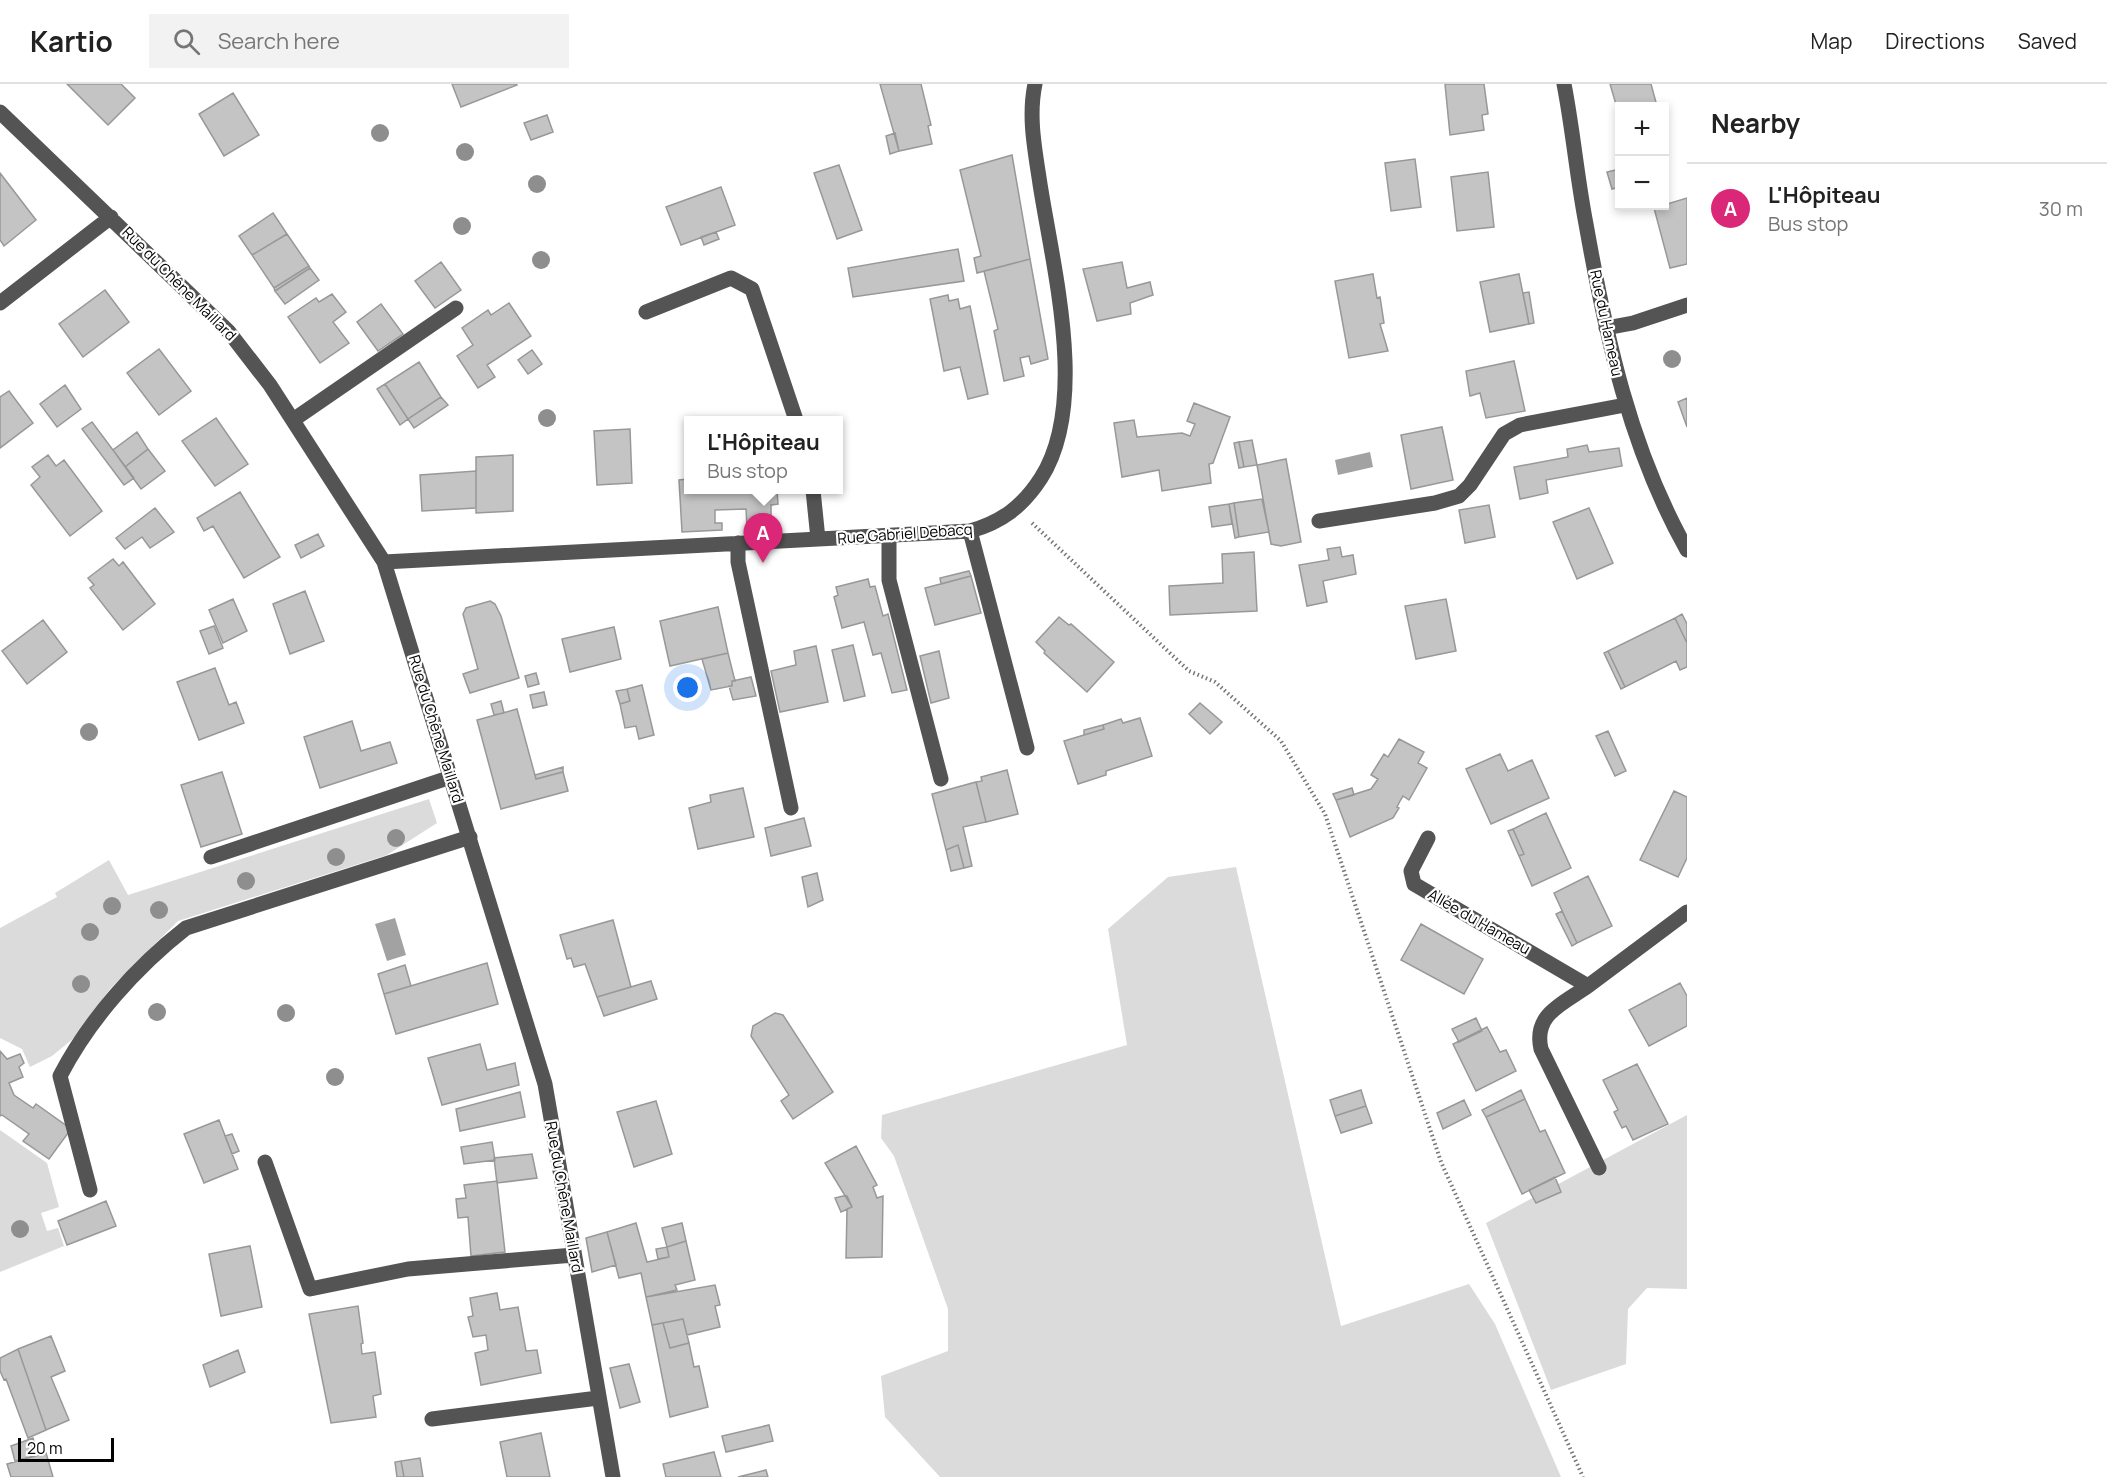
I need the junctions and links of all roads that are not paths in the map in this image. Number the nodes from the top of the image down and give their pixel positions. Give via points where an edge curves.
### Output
1 (1035, 84) edge
2 (1564, 84) edge
3 (0, 112) edge
4 (111, 217) junction
5 (0, 303) edge
6 (1687, 305) edge
7 (456, 308) dead end
8 (646, 312) dead end
9 (1606, 328) junction
10 (1625, 405) junction
11 (795, 416) edge
12 (293, 420) junction
13 (814, 494) edge
14 (1319, 521) dead end
15 (970, 531) junction
16 (889, 537) junction
17 (819, 540) junction
18 (738, 543) junction
19 (1687, 550) edge
20 (384, 562) junction
21 (1027, 748) dead end
22 (451, 777) junction
23 (941, 779) dead end
24 (791, 808) dead end
25 (470, 837) junction
26 (1428, 838) dead end
27 (211, 857) dead end
28 (1687, 912) edge
29 (1588, 986) junction
30 (264, 1161) dead end
31 (1599, 1168) dead end
32 (90, 1190) dead end
33 (574, 1255) junction
34 (598, 1398) junction
35 (432, 1419) dead end
36 (613, 1477) edge

1 - 15 street, Rue Gabriel Debacq via 1032,132 1067,377 1056,450 1033,491 1001,520
2 - 9 street, Rue du Hameau
3 - 4 street, Rue du Chêne Maillard
4 - 5 street
4 - 12 street, Rue du Chêne Maillard via 229,332
6 - 9 street
7 - 12 street
8 - 11 street via 731,278 752,289
9 - 10 street, Rue du Hameau
10 - 14 street via 1520,425 1504,434 1470,485 1458,496
10 - 19 street, Rue du Hameau via 1653,483
12 - 20 street, Rue du Chêne Maillard
13 - 17 street
15 - 16 street, Rue Gabriel Debacq
15 - 21 street
16 - 17 street, Rue Gabriel Debacq
16 - 23 street via 889,580
17 - 18 street, Rue Gabriel Debacq
18 - 20 street, Rue Gabriel Debacq
18 - 24 street via 738,562
20 - 22 street, Rue du Chêne Maillard
22 - 25 street, Rue du Chêne Maillard
22 - 27 street
25 - 32 street via 186,928 174,937 101,1013 60,1077
25 - 33 street, Rue du Chêne Maillard via 545,1084
26 - 29 street, Allée du Hameau via 1411,871 1414,884
28 - 29 street
29 - 31 street via 1544,1018 1538,1034 1541,1049
30 - 33 street via 310,1289 408,1269
33 - 34 street, Rue du Chêne Maillard
34 - 35 street
34 - 36 street, Rue du Chêne Maillard

